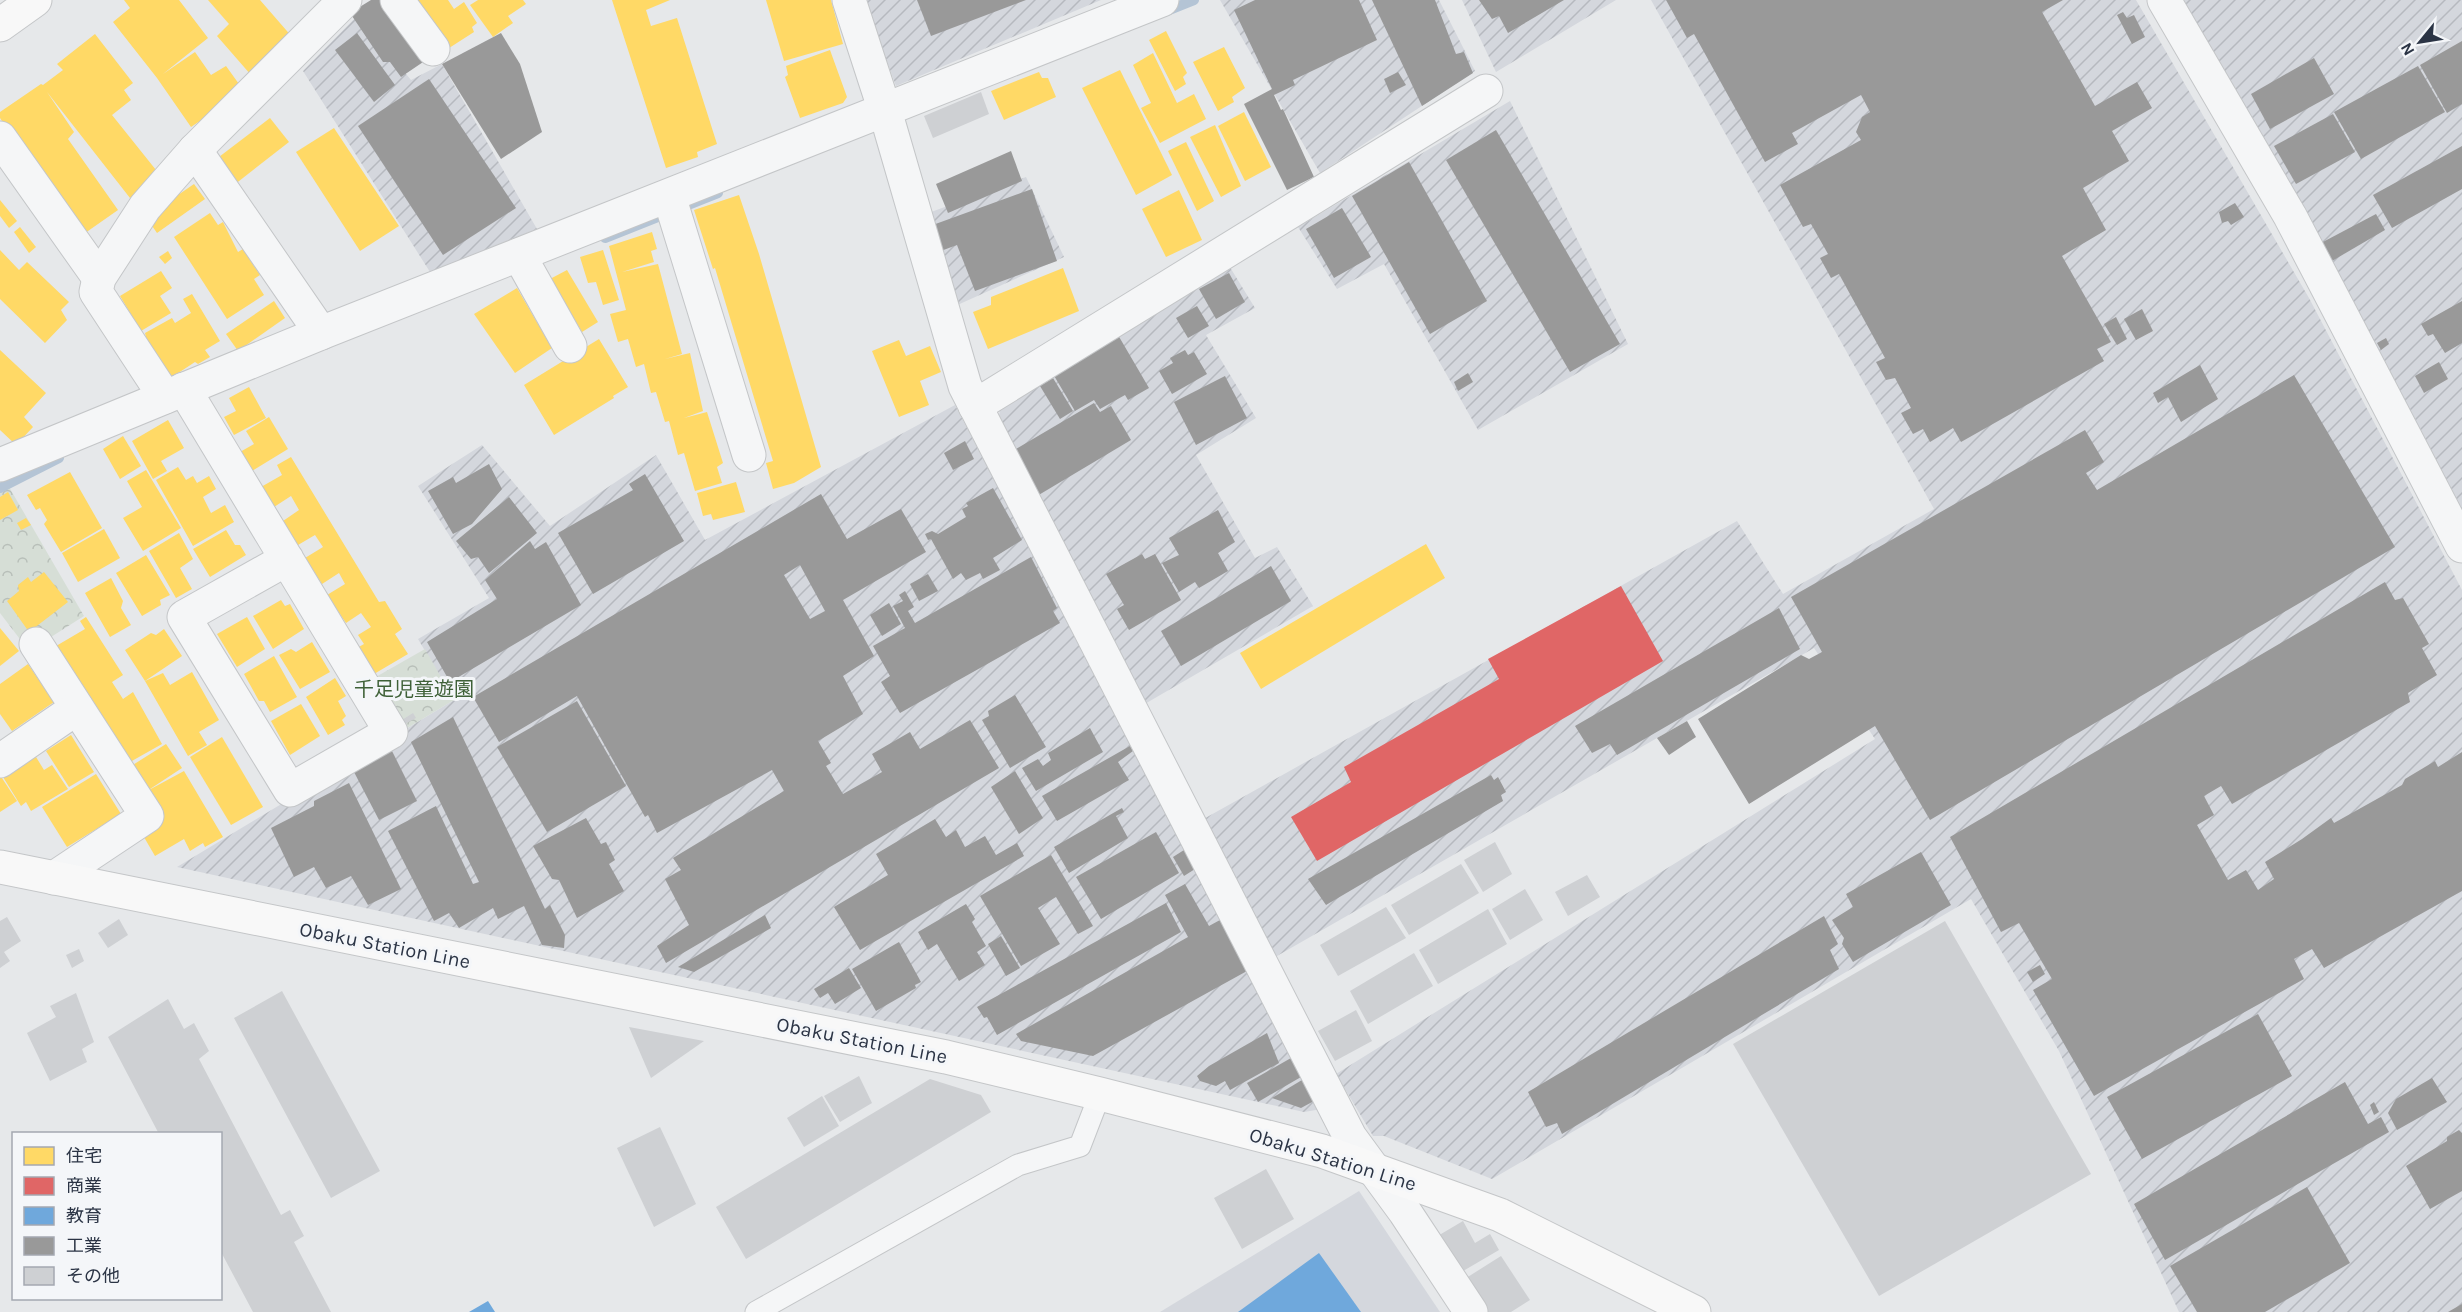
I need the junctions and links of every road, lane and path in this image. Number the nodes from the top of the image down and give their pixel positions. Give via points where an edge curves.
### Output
1 (35, 0) edge
2 (345, 0) edge
3 (397, 0) edge
4 (849, 0) edge
5 (1162, 0) edge
6 (2164, 0) edge
7 (0, 25) edge
8 (433, 50) dead end
9 (1486, 91) dead end
10 (886, 113) junction
11 (0, 138) edge
12 (195, 150) junction
13 (669, 198) junction
14 (520, 257) junction
15 (99, 278) junction
16 (321, 333) junction
17 (570, 346) dead end
18 (179, 392) junction
19 (975, 405) junction
20 (749, 455) dead end
21 (0, 465) edge
22 (2462, 546) edge
23 (286, 559) junction
24 (36, 644) dead end
25 (77, 708) junction
26 (0, 761) edge
27 (0, 867) edge
28 (54, 878) junction
29 (1100, 1094) junction
30 (1374, 1170) junction
31 (756, 1312) edge
32 (1471, 1312) edge
33 (1694, 1312) edge

1 - 7 main road
2 - 12 street
3 - 8 street
4 - 10 street
5 - 10 street
6 - 22 street via 2290,216
9 - 19 street
10 - 13 street
10 - 19 street via 965,386
11 - 15 street
12 - 15 street via 145,207
12 - 16 street
13 - 14 street
13 - 20 street
14 - 16 street
14 - 17 street
15 - 18 street via 96,292
16 - 18 street
18 - 21 street
18 - 23 street via 204,422
19 - 30 street via 1350,1137
23 - 23 street via 391,732 290,790 184,617
24 - 25 street
25 - 26 street
25 - 28 street via 147,816
27 - 28 main road, Obaku Station Line
28 - 29 main road, Obaku Station Line via 946,1057
29 - 30 main road, Obaku Station Line via 1322,1151
29 - 31 lane via 1080,1146 1018,1165
30 - 32 street
30 - 33 main road, Obaku Station Line via 1500,1215

